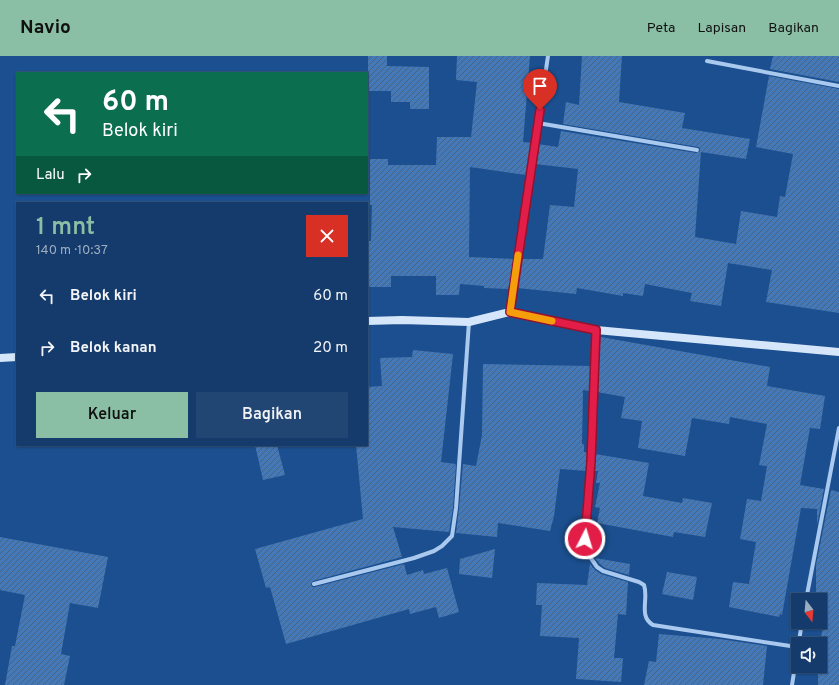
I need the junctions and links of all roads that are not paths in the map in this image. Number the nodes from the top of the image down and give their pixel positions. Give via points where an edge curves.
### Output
1 (548, 56) edge
2 (707, 61) dead end
3 (839, 86) edge
4 (538, 123) junction
5 (697, 150) dead end
6 (510, 312) junction
7 (368, 321) edge
8 (469, 322) junction
9 (596, 330) junction
10 (839, 352) edge
11 (16, 357) edge
12 (0, 358) edge
13 (839, 428) edge
14 (314, 584) dead end
15 (807, 593) edge
16 (791, 646) edge
17 (794, 673) edge
18 (792, 685) edge

1 - 4 street
2 - 3 street
4 - 5 street
4 - 6 street
6 - 8 main road
6 - 9 main road
7 - 8 main road
8 - 14 street via 452,536 434,551 414,558
9 - 10 main road
9 - 16 street via 585,539 592,562 603,571 644,585 645,617 653,625
11 - 12 main road
13 - 15 street
17 - 18 street

